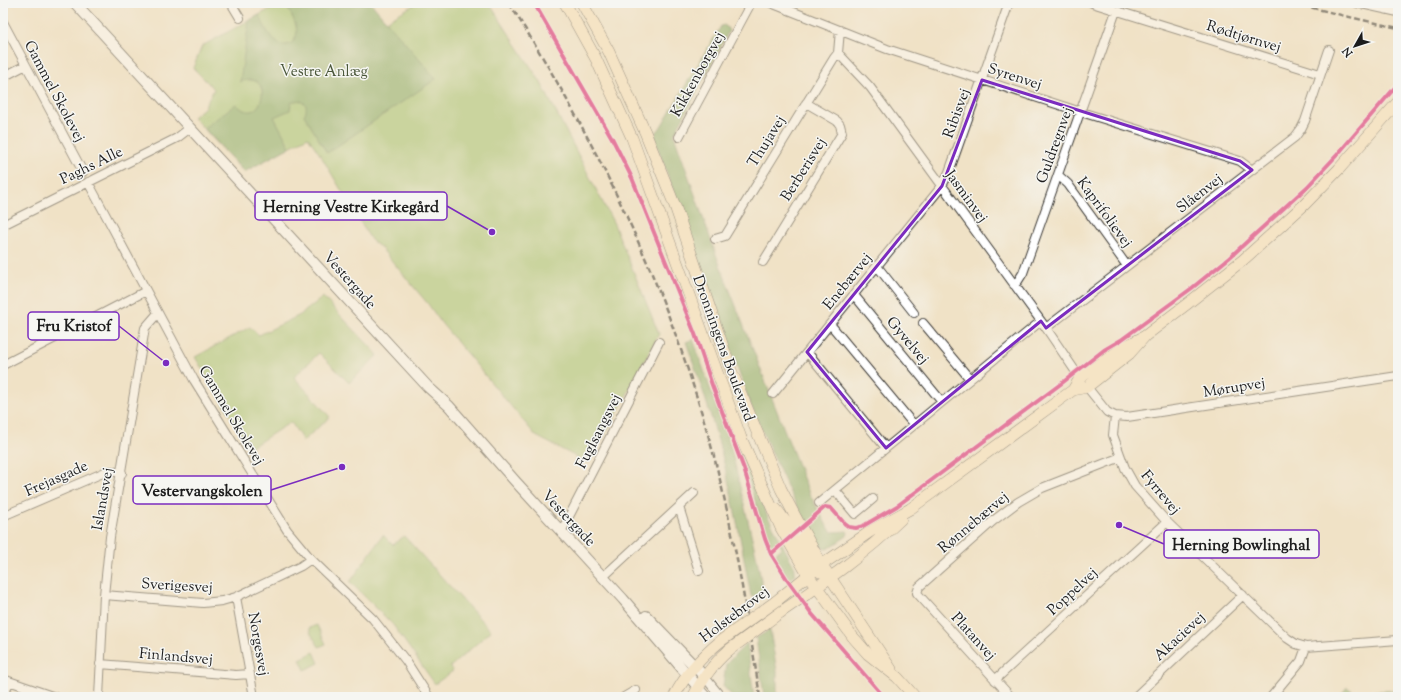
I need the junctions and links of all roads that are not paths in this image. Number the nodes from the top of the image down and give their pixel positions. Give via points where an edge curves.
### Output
1 (75, 3) edge
2 (231, 3) edge
3 (565, 3) edge
4 (572, 3) edge
5 (582, 3) edge
6 (589, 3) edge
7 (752, 3) edge
8 (771, 3) edge
9 (1010, 3) edge
10 (1092, 3) edge
11 (1357, 3) edge
12 (1116, 11) junction
13 (1398, 12) edge
14 (240, 18) dead end
15 (592, 21) junction
16 (3, 22) edge
17 (840, 30) junction
18 (1329, 50) dead end
19 (838, 53) junction
20 (26, 65) junction
21 (1320, 74) junction
22 (3, 77) edge
23 (982, 80) junction
24 (613, 95) junction
25 (1398, 102) edge
26 (806, 103) junction
27 (1081, 112) junction
28 (190, 128) junction
29 (679, 137) dead end
30 (1252, 170) junction
31 (83, 172) dead end
32 (1058, 175) junction
33 (88, 182) junction
34 (942, 186) junction
35 (3, 225) edge
36 (715, 239) dead end
37 (763, 262) dead end
38 (877, 266) junction
39 (1126, 266) junction
40 (1014, 285) junction
41 (146, 291) junction
42 (854, 295) junction
43 (914, 313) dead end
44 (158, 314) junction
45 (922, 323) dead end
46 (830, 324) junction
47 (1043, 325) junction
48 (659, 342) dead end
49 (807, 352) junction
50 (3, 365) edge
51 (1398, 376) edge
52 (970, 379) junction
53 (1084, 383) junction
54 (773, 394) dead end
55 (942, 402) junction
56 (1115, 416) junction
57 (914, 425) junction
58 (886, 448) junction
59 (1121, 457) junction
60 (122, 473) junction
61 (835, 490) junction
62 (694, 493) dead end
63 (873, 499) dead end
64 (819, 503) dead end
65 (679, 507) junction
66 (910, 509) junction
67 (3, 516) edge
68 (1167, 522) junction
69 (561, 532) junction
70 (311, 559) junction
71 (699, 571) dead end
72 (819, 576) junction
73 (603, 577) junction
74 (917, 593) joint
75 (104, 595) junction
76 (1242, 595) junction
77 (236, 596) junction
78 (1398, 640) edge
79 (1306, 647) junction
80 (100, 664) junction
81 (250, 674) junction
82 (704, 676) junction
83 (897, 677) junction
84 (6, 680) edge
85 (995, 680) junction
86 (693, 681) edge
87 (636, 690) dead end
88 (4, 697) edge
89 (55, 697) edge
90 (98, 697) edge
91 (254, 697) edge
92 (429, 697) edge
93 (624, 697) edge
94 (674, 697) edge
95 (685, 697) edge
96 (707, 697) edge
97 (721, 697) edge
98 (916, 697) edge
99 (1011, 697) edge
100 (1135, 697) edge
101 (1271, 697) edge

1 - 28 street, Vestergade
2 - 14 street
3 - 24 main road, Dronningens Boulevard
4 - 24 main road via 606,66
5 - 15 main road, Dronningens Boulevard
6 - 15 main road via 592,8
7 - 29 street, Kikkenborgvej
8 - 17 street, Syrenvej
9 - 23 street, Ribisvej
10 - 12 street, Rødtjørnvej
11 - 13 street
12 - 21 street, Rødtjørnvej
12 - 27 street, Guldregnvej
15 - 72 main road, Dronningens Boulevard via 612,58 648,139 675,206 731,370
16 - 20 street, Gammel Skolevej
17 - 19 street
17 - 23 street, Syrenvej via 887,49
18 - 21 street, Slåenvej
19 - 26 street, Thujavej
19 - 34 street, Jasminvej via 870,87
20 - 22 street
20 - 31 street, Gammel Skolevej
21 - 30 street, Slåenvej via 1301,129 1295,137
23 - 27 street, Syrenvej
23 - 34 street, Ribisvej via 950,172
24 - 72 main road, Dronningens Boulevard via 647,179 741,438 765,494 784,517
25 - 53 main road via 1304,205 1243,260 1145,336 1129,354
26 - 36 street, Thujavej via 725,236
26 - 37 street, Berberisvej via 837,121 842,133
27 - 30 street, Syrenvej via 1240,161
27 - 32 street, Guldregnvej
28 - 33 street, Paghs Alle via 177,138
28 - 69 street, Vestergade via 428,387 449,406
30 - 39 street, Slåenvej
32 - 39 street, Kaprifolievej via 1068,184
32 - 40 street, Guldregnvej via 1023,273
33 - 35 street, Paghs Alle
33 - 41 street, Gammel Skolevej
34 - 38 street, Enebærvej
34 - 40 street, Jasminvej
38 - 42 street, Enebærvej
38 - 43 street, Gyvelvej
39 - 47 street, Slåenvej
40 - 47 street, Jasminvej
41 - 44 street, Gammel Skolevej
41 - 50 street
42 - 46 street, Enebærvej
42 - 55 street, Gyvelvej
44 - 60 street, Islandsvej via 146,328
44 - 70 street, Gammel Skolevej via 249,471 287,530
45 - 52 street, Gyvelvej
46 - 49 street, Enebærvej
46 - 57 street
47 - 52 street
47 - 53 street, Jasminvej
48 - 69 street, Fuglsangsvej
49 - 54 street, Enebærvej
49 - 58 street
51 - 56 street, Mørupvej via 1127,417
52 - 55 street
53 - 56 street via 1107,412
53 - 66 main road
55 - 57 street
56 - 59 street, Fyrrevej via 1114,435
57 - 58 street
58 - 61 street
59 - 68 street, Fyrrevej via 1135,486
59 - 74 street, Rønnebærvej via 1042,488 1018,502 993,520 919,587
60 - 67 street, Frejasgade via 105,472
60 - 75 street, Islandsvej via 110,537
61 - 63 street via 855,514
61 - 64 street
62 - 65 street
65 - 71 street
65 - 73 street
66 - 72 main road via 874,529
66 - 72 main road via 881,538
68 - 76 street, Fyrrevej
68 - 85 street, Poppelvej
69 - 73 street, Vestergade
70 - 77 street, Sverigesvej
70 - 92 street, Gammel Skolevej via 373,620 406,660
72 - 82 main road, Holstebrovej, bridge via 781,612 729,650
72 - 83 main road, Dronningens Boulevard via 858,629 877,647
72 - 83 main road, Dronningens Boulevard via 853,636 868,654
72 - 86 main road, Holstebrovej, bridge via 775,602 705,654
73 - 86 street, Vestergade via 623,599 642,613
74 - 85 street, Platanvej
75 - 77 street, Sverigesvej via 203,603
75 - 80 street, Islandsvej
76 - 79 street, Fyrrevej via 1287,638
76 - 100 street, Akacievej
77 - 81 street, Norgesvej
78 - 79 street
79 - 101 street via 1301,661
80 - 81 street, Finlandsvej
80 - 90 street, Islandsvej
81 - 91 street, Norgesvej
82 - 86 main road, Holstebrovej
82 - 97 street
83 - 98 main road, Dronningens Boulevard
84 - 88 street
84 - 89 street
85 - 99 street, Platanvej
86 - 94 main road, Holstebrovej
86 - 95 main road
86 - 96 street
87 - 93 street

